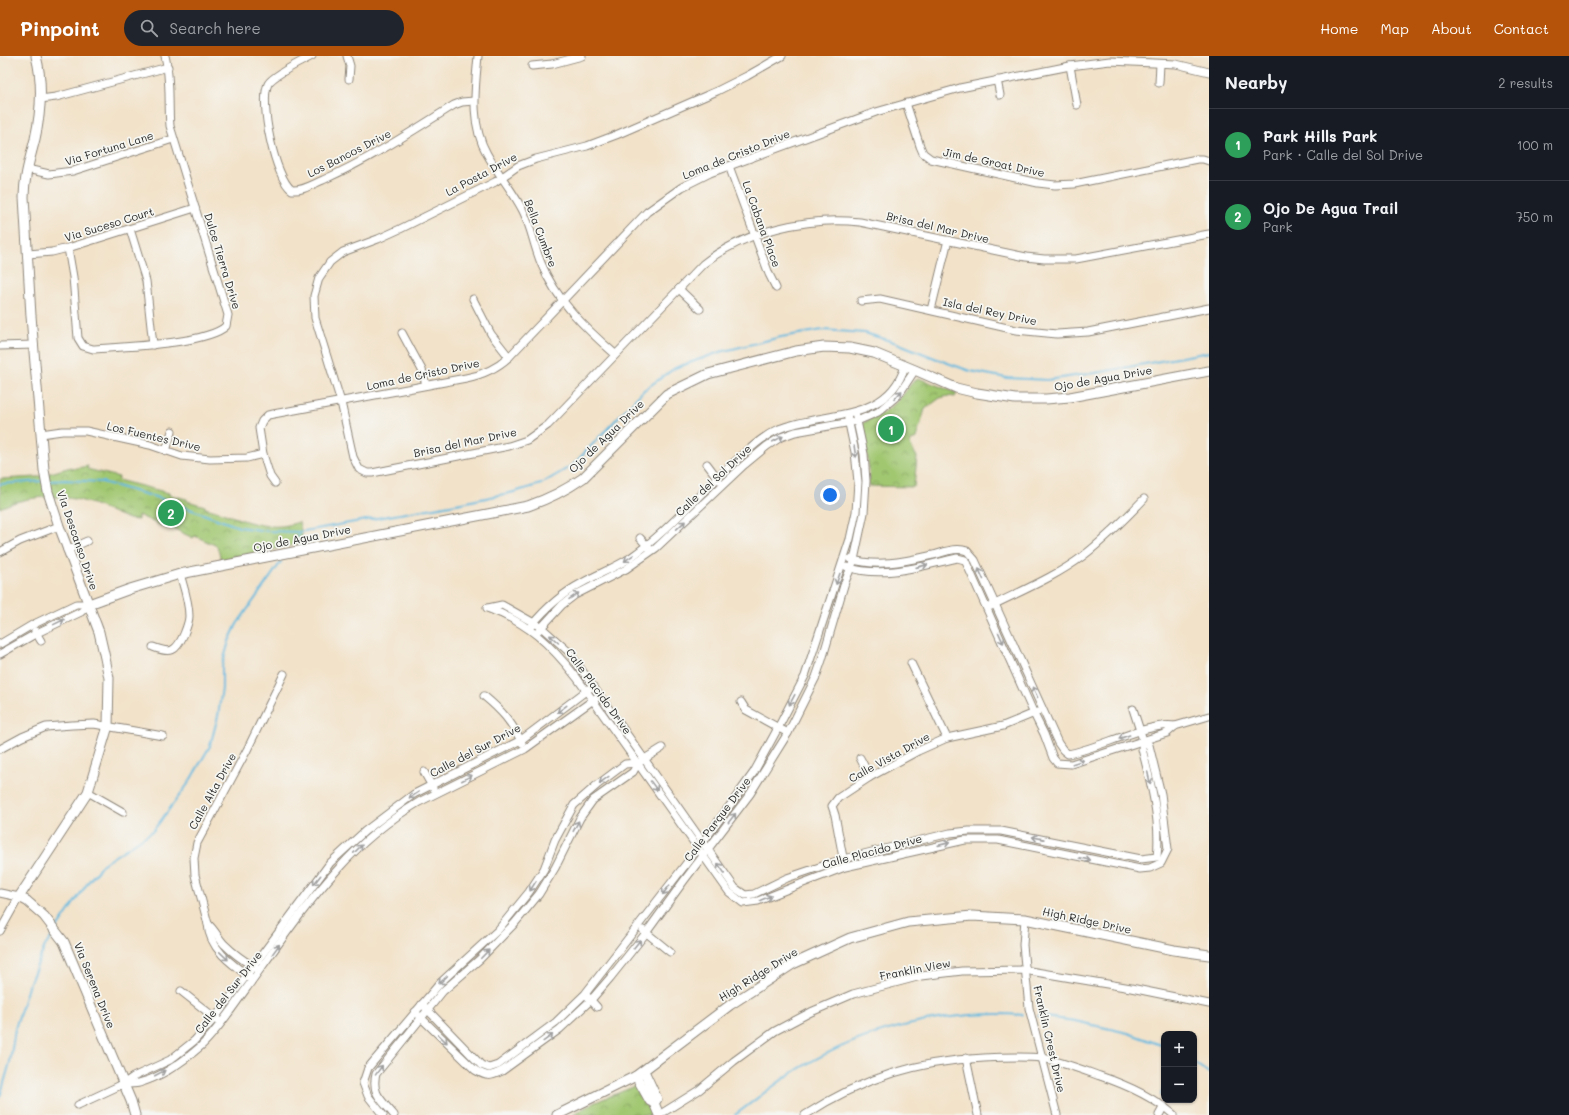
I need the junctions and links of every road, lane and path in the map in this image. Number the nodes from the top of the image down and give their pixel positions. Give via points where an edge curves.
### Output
1 (36, 56) edge
2 (165, 56) edge
3 (312, 56) edge
4 (347, 56) edge
5 (478, 56) edge
6 (582, 56) edge
7 (782, 56) edge
8 (1110, 59) edge
9 (1160, 64) junction
10 (532, 66) dead end
11 (1070, 66) junction
12 (168, 68) junction
13 (1209, 72) edge
14 (349, 79) dead end
15 (997, 80) junction
16 (1159, 83) dead end
17 (1000, 94) dead end
18 (40, 99) junction
19 (474, 101) junction
20 (906, 103) junction
21 (1076, 105) dead end
22 (173, 139) junction
23 (1209, 161) edge
24 (728, 166) junction
25 (27, 169) junction
26 (502, 176) junction
27 (195, 208) junction
28 (130, 229) junction
29 (1209, 234) edge
30 (754, 236) junction
31 (948, 240) junction
32 (68, 248) junction
33 (28, 254) junction
34 (776, 288) dead end
35 (679, 289) junction
36 (473, 299) dead end
37 (562, 301) junction
38 (861, 301) dead end
39 (1209, 308) edge
40 (700, 309) dead end
41 (931, 310) junction
42 (402, 333) dead end
43 (153, 344) junction
44 (34, 345) junction
45 (0, 346) edge
46 (615, 354) junction
47 (509, 357) junction
48 (904, 366) junction
49 (915, 370) junction
50 (1209, 371) edge
51 (426, 385) junction
52 (341, 402) junction
53 (855, 412) junction
54 (847, 414) junction
55 (857, 421) junction
56 (849, 422) junction
57 (816, 424) junction
58 (172, 431) dead end
59 (41, 434) junction
60 (166, 451) junction
61 (263, 454) junction
62 (707, 464) dead end
63 (865, 470) junction
64 (857, 471) junction
65 (717, 478) junction
66 (275, 483) dead end
67 (724, 484) junction
68 (1144, 499) dead end
69 (856, 512) junction
70 (864, 513) junction
71 (59, 526) junction
72 (640, 538) dead end
73 (87, 541) dead end
74 (646, 545) junction
75 (67, 550) junction
76 (652, 551) junction
77 (967, 551) junction
78 (0, 552) edge
79 (845, 557) junction
80 (964, 559) junction
81 (854, 560) junction
82 (904, 561) junction
83 (843, 566) junction
84 (850, 568) junction
85 (906, 569) junction
86 (180, 574) junction
87 (598, 578) junction
88 (89, 604) junction
89 (995, 604) junction
90 (987, 608) junction
91 (534, 623) junction
92 (32, 625) junction
93 (541, 627) junction
94 (529, 629) junction
95 (37, 633) junction
96 (536, 634) junction
97 (41, 641) dead end
98 (0, 644) edge
99 (816, 645) junction
100 (153, 647) dead end
101 (825, 648) junction
102 (0, 654) edge
103 (1018, 656) junction
104 (1010, 659) junction
105 (911, 663) dead end
106 (284, 674) dead end
107 (594, 686) junction
108 (586, 691) junction
109 (600, 695) junction
110 (484, 696) dead end
111 (593, 700) junction
112 (741, 702) dead end
113 (1133, 709) dead end
114 (1043, 710) junction
115 (1034, 714) junction
116 (1209, 716) edge
117 (108, 726) junction
118 (1176, 726) junction
119 (778, 728) junction
120 (788, 732) junction
121 (1140, 732) junction
122 (162, 736) dead end
123 (947, 738) junction
124 (521, 740) junction
125 (1144, 740) junction
126 (662, 748) dead end
127 (0, 749) edge
128 (525, 749) junction
129 (1066, 752) junction
130 (860, 758) dead end
131 (644, 759) junction
132 (638, 763) junction
133 (1062, 764) junction
134 (424, 772) dead end
135 (870, 778) junction
136 (431, 785) junction
137 (743, 787) junction
138 (88, 792) junction
139 (435, 794) junction
140 (750, 794) junction
141 (1161, 794) junction
142 (1152, 796) junction
143 (676, 810) junction
144 (123, 812) dead end
145 (1001, 831) junction
146 (368, 834) junction
147 (557, 837) junction
148 (924, 840) junction
149 (998, 840) junction
150 (567, 842) junction
151 (701, 845) junction
152 (1071, 845) junction
153 (926, 848) junction
154 (706, 853) junction
155 (1070, 856) junction
156 (843, 859) junction
157 (1159, 860) junction
158 (845, 867) junction
159 (676, 876) junction
160 (683, 882) junction
161 (0, 893) edge
162 (305, 895) junction
163 (745, 895) junction
164 (19, 897) junction
165 (311, 900) junction
166 (743, 903) junction
167 (1025, 919) junction
168 (208, 924) junction
169 (638, 927) junction
170 (0, 931) edge
171 (500, 933) junction
172 (646, 933) junction
173 (221, 939) junction
174 (213, 943) junction
175 (670, 952) dead end
176 (1209, 955) edge
177 (253, 966) junction
178 (1024, 970) junction
179 (259, 971) junction
180 (247, 974) junction
181 (253, 979) junction
182 (181, 991) dead end
183 (585, 994) junction
184 (591, 1000) junction
185 (422, 1004) junction
186 (1209, 1004) edge
187 (597, 1007) dead end
188 (428, 1010) junction
189 (415, 1012) junction
190 (421, 1018) junction
191 (218, 1020) junction
192 (383, 1051) junction
193 (390, 1056) junction
194 (966, 1058) junction
195 (1042, 1058) junction
196 (489, 1072) junction
197 (640, 1073) junction
198 (363, 1083) junction
199 (374, 1083) junction
200 (123, 1084) junction
201 (78, 1105) dead end
202 (1164, 1106) junction
203 (135, 1115) edge
204 (383, 1115) edge
205 (394, 1115) edge
206 (557, 1115) edge
207 (659, 1115) edge
208 (805, 1115) edge
209 (978, 1115) edge
210 (1057, 1115) edge
211 (1159, 1115) edge
212 (1174, 1115) edge

1 - 18 street, Via Descanso Drive
2 - 12 street, Dulce Tierra Drive
3 - 19 street, Los Bancos Drive via 270,80 266,89 266,116 270,138 284,181 292,190 339,173 454,106
4 - 14 street via 350,66
5 - 19 street, Bella Cumbre
6 - 10 street
7 - 26 street, La Posta Drive via 716,91 616,134 587,146 530,161
8 - 9 street, Loma de Cristo Drive
8 - 11 street, Loma de Cristo Drive
9 - 13 street, Loma de Cristo Drive via 1176,64
9 - 16 street
11 - 15 street, Loma de Cristo Drive
11 - 21 street
12 - 18 street
12 - 22 street, Dulce Tierra Drive via 168,111
15 - 17 street
15 - 20 street, Loma de Cristo Drive
18 - 25 street, Via Descanso Drive via 36,136
19 - 26 street, Bella Cumbre via 477,128 484,148
20 - 23 street, Jim de Groat Drive via 923,153 931,159 1038,183 1074,184 1197,159
20 - 24 street, Loma de Cristo Drive
22 - 25 street, Via Fortuna Lane via 73,171 49,174
22 - 27 street, Dulce Tierra Drive
24 - 30 street, La Cabana Place
24 - 37 street, Loma de Cristo Drive via 696,179 647,212
25 - 33 street, Via Descanso Drive via 24,198
26 - 37 street, Bella Cumbre via 523,211 545,273
26 - 52 street, La Posta Drive via 495,182 400,229 343,252 324,270 315,288 314,318
27 - 28 street, Via Suceso Court
27 - 43 street, Dulce Tierra Drive via 228,315 228,323 219,331 174,342
28 - 32 street, Via Suceso Court
28 - 43 street via 146,281
29 - 31 street, Brisa del Mar Drive via 1062,260 1026,258
30 - 31 street, Brisa del Mar Drive via 802,223 833,220 875,224
30 - 34 street, La Cabana Place
30 - 35 street, Brisa del Mar Drive via 708,259
31 - 41 street
32 - 33 street, Via Suceso Court
32 - 43 street, Dulce Tierra Drive via 78,338 83,346 93,349
33 - 44 street, Via Descanso Drive
35 - 40 street
35 - 46 street, Brisa del Mar Drive
36 - 47 street via 491,334
37 - 46 street, Bella Cumbre via 588,330
37 - 47 street, Loma de Cristo Drive
38 - 41 street, Isla del Rey Drive via 880,299
39 - 41 street, Isla del Rey Drive via 1088,332 1057,334 1016,330
42 - 51 street via 422,370
44 - 45 street
44 - 59 street, Via Descanso Drive
46 - 52 street, Brisa del Mar Drive via 548,425 521,442 372,473 362,471 355,462
47 - 51 street, Loma de Cristo Drive via 483,374
48 - 49 street, Ojo de Agua Drive
48 - 53 street, Calle del Sol Drive via 898,382 888,393 877,402
48 - 86 street, Ojo de Agua Drive via 874,353 850,348 824,347 796,351 708,374 667,394 583,478 550,498 528,506
49 - 50 street, Ojo de Agua Drive via 956,388 1025,399 1070,397
55 -> 49 street, Calle del Sol Drive via 878,412 892,402
51 - 52 street, Loma de Cristo Drive
52 - 61 street, Loma de Cristo Drive via 268,416 259,428
53 - 54 street, Calle del Sol Drive
53 - 55 street, Calle Parque Drive
54 - 56 street, Calle Parque Drive
54 - 57 street, Calle del Sol Drive
55 - 56 street, Calle del Sol Drive
55 - 63 street, Calle Parque Drive
56 - 57 street, Calle del Sol Drive
56 -> 64 street, Calle Parque Drive via 856,452
57 - 65 street, Calle del Sol Drive via 780,429 767,436
67 -> 57 street, Calle del Sol Drive via 767,446 781,437
58 - 60 street
59 - 60 street, Los Fuentes Drive via 62,431 86,432
59 - 71 street, Via Descanso Drive via 46,483
60 - 61 street, Los Fuentes Drive via 210,460 247,458
61 - 66 street, Loma de Cristo Drive
62 - 65 street
63 - 64 street
63 - 70 street, Calle Parque Drive
64 - 69 street, Calle Parque Drive
65 - 67 street
65 - 74 street, Calle del Sol Drive
76 -> 67 street, Calle del Sol Drive
68 - 89 street via 1083,556 1042,582
69 - 70 street
69 - 79 street, Calle Parque Drive
70 - 81 street, Calle Parque Drive
71 - 75 street, Via Descanso Drive
71 - 78 street via 20,541
72 - 74 street
73 - 75 street
74 - 76 street
74 -> 87 street, Calle del Sol Drive
75 - 88 street, Via Descanso Drive
76 - 87 street, Calle del Sol Drive via 626,569
77 - 80 street
77 - 82 street via 956,549
89 -> 77 street via 975,560
79 - 81 street
79 - 83 street, Calle Parque Drive
85 -> 80 street via 957,558
80 - 90 street
81 - 82 street via 874,564
81 - 84 street, Calle Parque Drive
82 - 85 street
83 - 84 street
83 -> 99 street, Calle Parque Drive
84 - 85 street via 877,572
84 - 101 street, Calle Parque Drive
86 - 88 street, Ojo de Agua Drive
86 - 100 street via 190,618 186,629 172,651
87 - 91 street, Calle del Sol Drive via 562,595 544,610
93 -> 87 street, Calle del Sol Drive via 562,605
88 - 92 street, Ojo de Agua Drive via 76,604
95 -> 88 street via 81,612
88 - 117 street, Via Descanso Drive via 99,632 109,678
89 - 90 street
89 - 103 street
90 -> 104 street
91 - 93 street, Calle Placido Drive
91 - 94 street, Calle del Sol Drive
91 - 94 street, Calle Placido Drive via 502,605 487,608 505,614
92 - 95 street
92 - 98 street, Ojo de Agua Drive
93 - 96 street, Calle del Sol Drive
107 -> 93 street, Calle Placido Drive via 569,652
94 - 96 street, Calle Placido Drive
95 - 97 street
95 - 102 street
96 - 108 street, Calle Placido Drive via 558,654
99 - 101 street
99 -> 119 street, Calle Parque Drive via 805,676
101 - 120 street, Calle Parque Drive via 816,677
103 - 104 street
114 -> 103 street
104 - 115 street
105 - 123 street
106 - 168 street, Calle Alta Drive via 197,843 194,858 195,875
107 - 108 street, Calle del Sur Drive
107 - 109 street, Calle Placido Drive
108 - 111 street, Calle Placido Drive
108 -> 124 street, Calle del Sur Drive
109 - 111 street, Calle del Sur Drive
109 - 131 street, Calle Placido Drive
110 - 124 street via 502,711
111 - 128 street, Calle del Sur Drive
111 - 132 street, Calle Placido Drive
112 - 119 street via 746,710
113 - 121 street
114 - 115 street, Calle Vista Drive
114 - 129 street via 1058,743
115 - 123 street, Calle Vista Drive via 1003,726
115 - 133 street via 1053,758
116 - 118 street
117 - 122 street
117 - 127 street via 94,724 46,727
117 - 138 street, Via Descanso Drive
118 - 121 street via 1167,724
118 - 125 street via 1167,733
119 - 120 street
119 - 137 street, Calle Parque Drive
120 - 140 street, Calle Parque Drive
121 - 125 street
121 -> 129 street via 1082,752
123 - 135 street, Calle Vista Drive
124 - 128 street
124 - 136 street, Calle del Sur Drive
133 -> 125 street via 1071,764
125 - 141 street via 1149,745
125 -> 142 street via 1142,749
126 - 131 street
139 -> 128 street, Calle del Sur Drive
129 - 133 street
130 - 135 street
131 - 132 street
131 - 143 street, Calle Placido Drive
132 -> 143 street, Calle Placido Drive
132 -> 147 street via 625,764 574,805
150 -> 132 street via 593,800 634,772
134 - 136 street
135 - 156 street, Calle Vista Drive via 838,798 832,806
136 - 139 street
136 -> 146 street, Calle del Sur Drive via 414,794
137 - 140 street
137 - 151 street, Calle Parque Drive
138 - 144 street
138 - 164 street, Via Descanso Drive
139 - 146 street, Calle del Sur Drive
154 -> 140 street, Calle Parque Drive
141 - 142 street
141 - 157 street via 1168,849
142 - 157 street
143 - 151 street, Calle Placido Drive
145 - 148 street, Calle Placido Drive via 950,833
145 - 149 street
152 -> 145 street, Calle Placido Drive
146 -> 162 street, Calle del Sur Drive via 330,863
165 -> 146 street, Calle del Sur Drive
147 - 150 street
147 -> 171 street via 544,869
148 - 153 street
148 - 156 street, Calle Placido Drive
153 -> 149 street, Calle Placido Drive via 965,840
149 - 155 street, Calle Placido Drive
150 - 171 street via 539,894
151 - 154 street, Calle Placido Drive
151 - 159 street, Calle Parque Drive
152 - 155 street
152 - 157 street, Calle Placido Drive via 1141,859
153 - 158 street, Calle Placido Drive
154 - 160 street, Calle Parque Drive
163 -> 154 street, Calle Placido Drive via 735,888
154 - 166 street, Calle Placido Drive via 729,892
155 -> 157 street, Calle Placido Drive via 1140,869 1150,868
156 - 158 street, Calle Vista Drive
156 - 163 street, Calle Placido Drive via 787,878 754,894
166 -> 158 street, Calle Placido Drive via 758,902
159 - 160 street
159 -> 169 street, Calle Parque Drive
160 - 172 street, Calle Parque Drive
161 - 164 street, Via Serena Drive
162 - 165 street
162 - 177 street, Calle del Sur Drive
163 - 166 street
164 - 170 street, Via Descanso Drive
164 - 200 street, Via Serena Drive via 44,916 62,938
179 -> 165 street, Calle del Sur Drive
167 - 176 street, High Ridge Drive
167 - 178 street, Franklin Crest Drive via 1022,945
167 - 197 street, High Ridge Drive via 972,916 908,922 850,938 793,964 730,1005
168 - 173 street, Calle Alta Drive via 215,929
168 - 174 street, Calle Alta Drive
169 - 172 street
169 - 183 street, Calle Parque Drive
171 -> 185 street via 441,982
188 -> 171 street via 443,991 480,960
172 - 175 street
184 -> 172 street, Calle Parque Drive
173 - 174 street
173 - 177 street, Calle Alta Drive via 234,953
174 -> 180 street, Calle Alta Drive via 222,955
177 - 179 street, Calle Alta Drive
177 - 180 street, Calle del Sur Drive
178 - 186 street, Franklin View
178 - 195 street, Franklin Crest Drive via 1029,1008
178 - 207 street, Franklin View via 962,971 928,976 853,994 775,1031 699,1090
179 - 181 street, Calle del Sur Drive
180 - 181 street, Calle Alta Drive
180 - 191 street, Calle del Sur Drive
181 - 191 street, Calle del Sur Drive
182 - 191 street
183 - 184 street
183 - 196 street, Calle Parque Drive via 550,1026
184 - 187 street
196 -> 184 street, Calle Parque Drive via 502,1071 560,1029
185 - 188 street
185 - 189 street
188 - 190 street
188 - 196 street
189 - 190 street
189 - 192 street
190 - 193 street
190 -> 196 street via 475,1070 485,1076
191 - 200 street, Calle del Sur Drive via 201,1046 176,1065 138,1083
192 - 193 street
192 - 198 street via 368,1068
199 -> 193 street via 376,1074
194 - 195 street
194 - 208 street via 892,1072 852,1089
194 - 209 street
195 - 202 street via 1130,1086
195 - 210 street, Franklin Crest Drive
197 - 206 street, High Ridge Drive
197 - 207 street via 650,1101 654,1103
198 - 199 street
198 - 204 street via 368,1096
199 - 205 street via 376,1093
200 - 201 street, Calle del Sur Drive
200 - 203 street, Via Serena Drive
202 - 211 street
202 - 212 street

